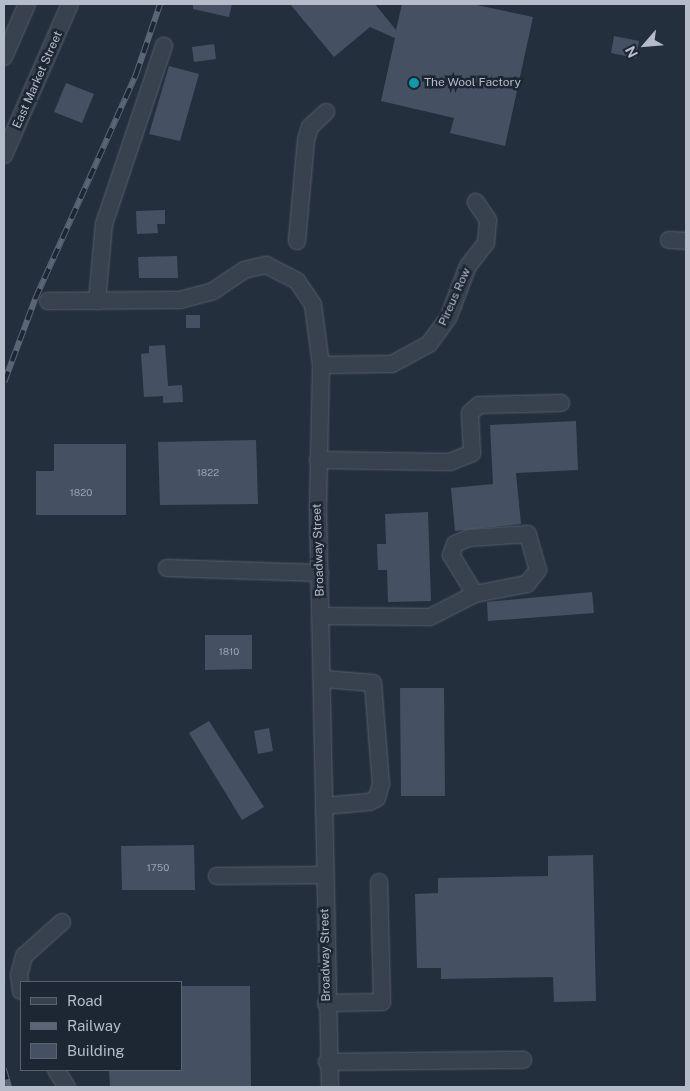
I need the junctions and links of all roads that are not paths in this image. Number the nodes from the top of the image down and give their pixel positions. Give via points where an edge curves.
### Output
1 (27, 4) edge
2 (70, 4) edge
3 (164, 46) dead end
4 (4, 57) edge
5 (326, 112) dead end
6 (4, 155) edge
7 (476, 202) dead end
8 (669, 240) dead end
9 (686, 241) edge
10 (297, 242) dead end
11 (48, 300) dead end
12 (97, 301) junction
13 (321, 365) junction
14 (561, 403) dead end
15 (318, 460) junction
16 (167, 568) dead end
17 (320, 572) junction
18 (475, 594) junction
19 (321, 616) junction
20 (324, 679) junction
21 (324, 806) junction
22 (325, 875) junction
23 (217, 876) dead end
24 (379, 882) dead end
25 (62, 922) dead end
26 (20, 983) edge
27 (326, 1003) junction
28 (523, 1060) dead end
29 (327, 1062) junction
30 (57, 1071) edge
31 (67, 1087) edge
32 (330, 1087) edge

1 - 4 street
2 - 6 street, East Market Street
3 - 12 street via 104,224
5 - 10 street via 310,127 306,140
7 - 13 street, Pireus Row via 488,220 486,243 468,266 448,316 429,344 392,364
8 - 9 street
11 - 12 street, Broadway Street
12 - 13 street, Broadway Street via 195,297 244,270 276,267 298,281 313,305
13 - 15 street, Broadway Street
14 - 15 street via 479,405 470,413 472,453 450,462
15 - 17 street, Broadway Street
16 - 17 street
17 - 19 street, Broadway Street
18 - 18 street via 527,584 538,570 528,534 487,536 454,544 451,555
18 - 19 street via 430,617
19 - 20 street, Broadway Street
20 - 21 street, Broadway Street
20 - 21 street via 373,683 381,784 377,798 370,802
21 - 22 street, Broadway Street
22 - 23 street
22 - 27 street, Broadway Street
24 - 27 street via 382,1002
25 - 26 street via 24,956
27 - 29 street, Broadway Street
28 - 29 street
29 - 32 street, Broadway Street
30 - 31 street

